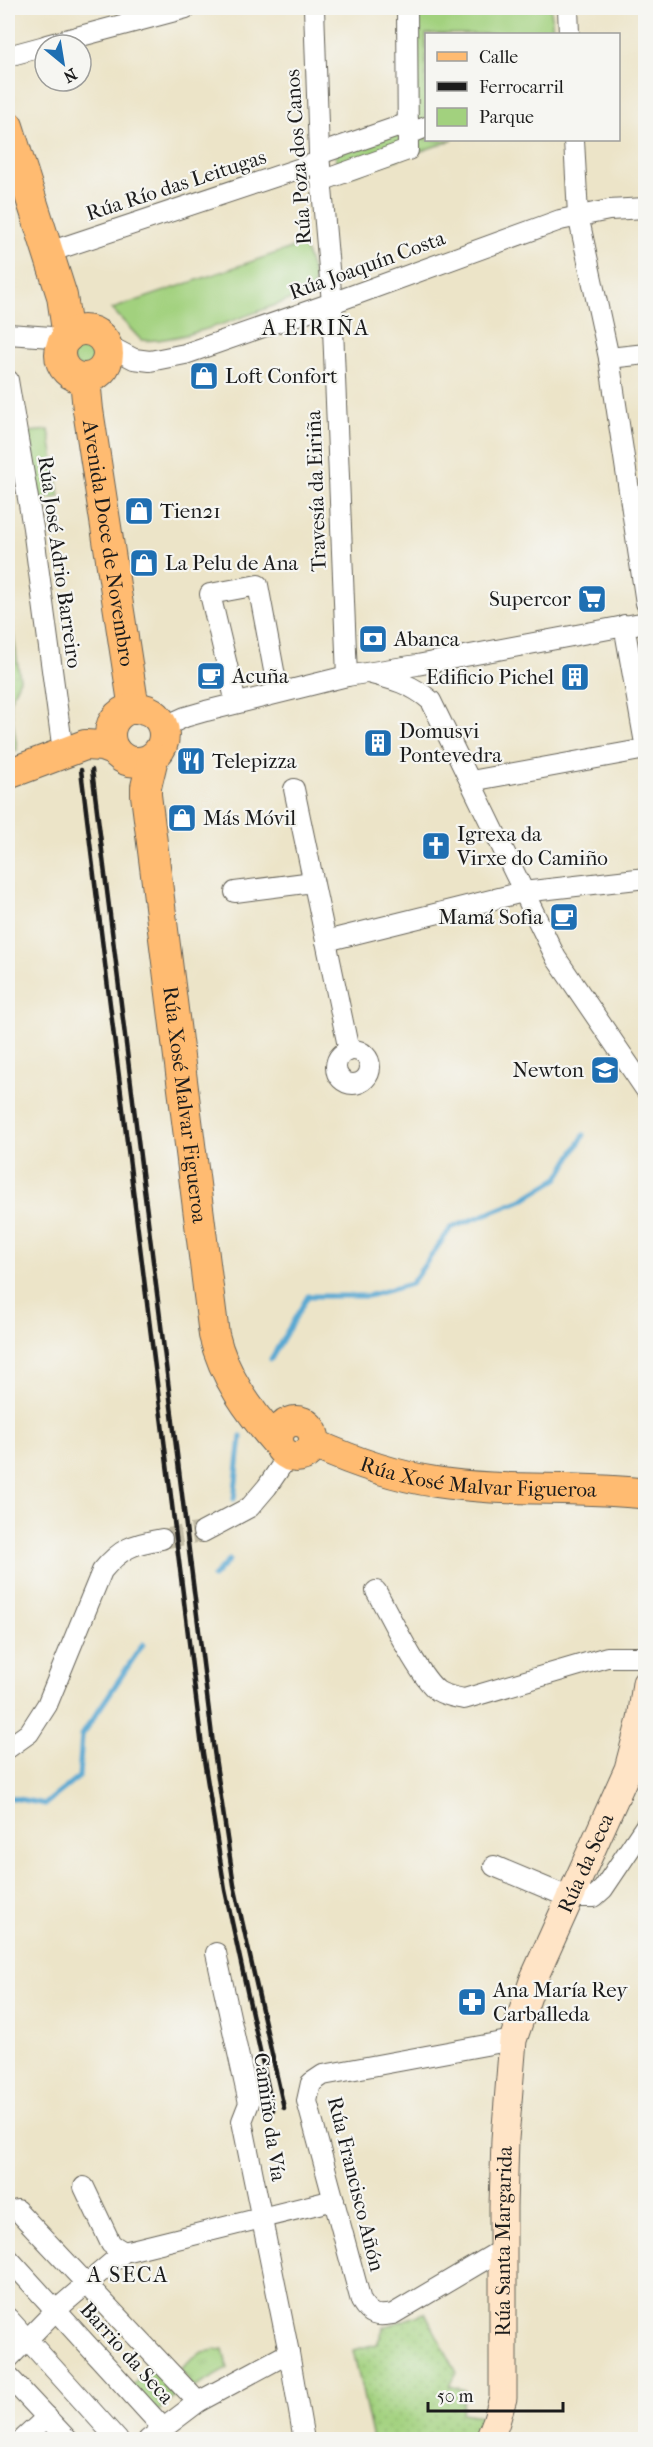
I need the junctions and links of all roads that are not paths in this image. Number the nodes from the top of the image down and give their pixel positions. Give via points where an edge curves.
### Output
1 (186, 8) edge
2 (314, 8) edge
3 (407, 8) edge
4 (568, 8) edge
5 (91, 33) edge
6 (569, 33) edge
7 (33, 49) edge
8 (8, 56) edge
9 (8, 126) edge
10 (415, 128) edge
11 (574, 141) edge
12 (320, 166) junction
13 (645, 208) edge
14 (578, 214) junction
15 (46, 253) junction
16 (62, 296) junction
17 (332, 303) junction
18 (8, 334) edge
19 (28, 334) junction
20 (84, 338) junction
21 (645, 354) edge
22 (609, 358) junction
23 (85, 379) junction
24 (8, 380) edge
25 (645, 603) edge
26 (645, 622) edge
27 (624, 625) junction
28 (368, 673) junction
29 (347, 676) junction
30 (278, 692) junction
31 (236, 703) junction
32 (134, 709) junction
33 (163, 727) junction
34 (645, 749) edge
35 (63, 752) junction
36 (132, 756) junction
37 (8, 774) edge
38 (471, 781) junction
39 (294, 789) dead end
40 (645, 878) edge
41 (313, 882) junction
42 (235, 892) dead end
43 (523, 892) junction
44 (326, 941) junction
45 (349, 1051) dead end
46 (645, 1090) edge
47 (292, 1441) junction
48 (645, 1494) edge
49 (203, 1532) tunnel mouth
50 (162, 1539) tunnel mouth
51 (376, 1592) dead end
52 (645, 1657) edge
53 (645, 1683) edge
54 (8, 1748) edge
55 (645, 1825) edge
56 (494, 1866) dead end
57 (568, 1896) junction
58 (216, 1953) dead end
59 (513, 2040) junction
60 (84, 2187) dead end
61 (334, 2200) junction
62 (17, 2210) dead end
63 (261, 2217) junction
64 (503, 2249) junction
65 (124, 2252) junction
66 (8, 2258) edge
67 (87, 2283) junction
68 (56, 2310) junction
69 (8, 2318) edge
70 (27, 2340) junction
71 (289, 2353) junction
72 (8, 2359) edge
73 (8, 2376) edge
74 (198, 2402) junction
75 (47, 2417) junction
76 (155, 2434) edge
77 (22, 2439) edge
78 (68, 2439) edge
79 (118, 2439) edge
80 (304, 2439) edge
81 (489, 2439) edge

1 - 5 street
2 - 12 street, Rúa Poza dos Canos
3 - 10 street
4 - 6 street
7 - 8 street
9 - 15 main road
10 - 12 street, Rúa Río das Leitugas
10 - 12 street, Rúa Río das Leitugas via 408,150
11 - 14 street
12 - 15 street, Rúa Río das Leitugas
12 - 17 street, Rúa Poza dos Canos
13 - 14 street, Rúa Joaquín Costa
14 - 17 street, Rúa Joaquín Costa
14 - 22 street
15 - 16 main road
16 - 19 street via 48,326
16 - 20 main road
17 - 20 street, Rúa Joaquín Costa via 185,354 150,361 134,359
17 - 29 street, Travesía da Eiriña
18 - 19 street
19 - 20 street
20 - 23 main road via 109,352 105,367
20 - 23 main road via 60,353 70,374
21 - 22 street
22 - 25 street
23 - 32 main road, Avenida Doce de Novembro
24 - 35 street, Rúa José Adrio Barreiro via 33,528
26 - 27 street
27 - 28 street
27 - 34 street
28 - 29 street
28 - 38 street via 405,683 431,700
29 - 30 street
30 - 31 street
30 - 31 street via 258,585 210,594
31 - 33 street
32 - 33 main road via 152,713
32 - 36 main road via 114,721 110,736
33 - 36 main road via 163,744
34 - 38 street
35 - 36 main road via 94,745
35 - 37 main road
36 - 47 main road, Rúa Xosé Malvar Figueroa via 146,788 214,1335 229,1377 254,1412 271,1419
38 - 43 street
39 - 41 street
40 - 43 street
41 - 42 street
41 - 44 street
43 - 44 street
43 - 46 street via 568,979
44 - 45 street
47 - 48 main road, Rúa Xosé Malvar Figueroa via 436,1482
47 - 49 street via 267,1487 250,1507
50 - 54 street via 116,1554 102,1571 47,1705 28,1733
51 - 52 street via 424,1675 447,1696 464,1699 607,1657
53 - 57 street, Rúa da Seca via 641,1720 628,1769
55 - 57 street via 603,1889 594,1897
56 - 57 street
57 - 59 street, Rúa da Seca
58 - 63 street, Camiño da Vía via 249,2103 242,2121
59 - 61 street, Rúa Francisco Añón via 323,2075 311,2083 307,2101
59 - 64 street, Rúa Santa Margarida via 505,2139
60 - 65 street via 111,2244
61 - 63 street, Barrio da Seca
61 - 64 street, Rúa Francisco Añón via 361,2301 368,2313 378,2316 393,2314
62 - 67 street, Barrio da Seca
63 - 65 street, Barrio da Seca
63 - 71 street
64 - 81 street, Rúa Santa Margarida via 503,2398
65 - 67 street, Barrio da Seca
66 - 68 street, Barrio da Seca
67 - 68 street, Barrio da Seca
67 - 74 street, Barrio da Seca
68 - 70 street, Barrio da Seca
68 - 76 street, Barrio da Seca
69 - 70 street
70 - 72 street, Barrio da Seca
70 - 79 street
71 - 74 street, Barrio da Seca
71 - 80 street
73 - 75 street
74 - 76 street, Barrio da Seca
75 - 77 street
75 - 78 street

